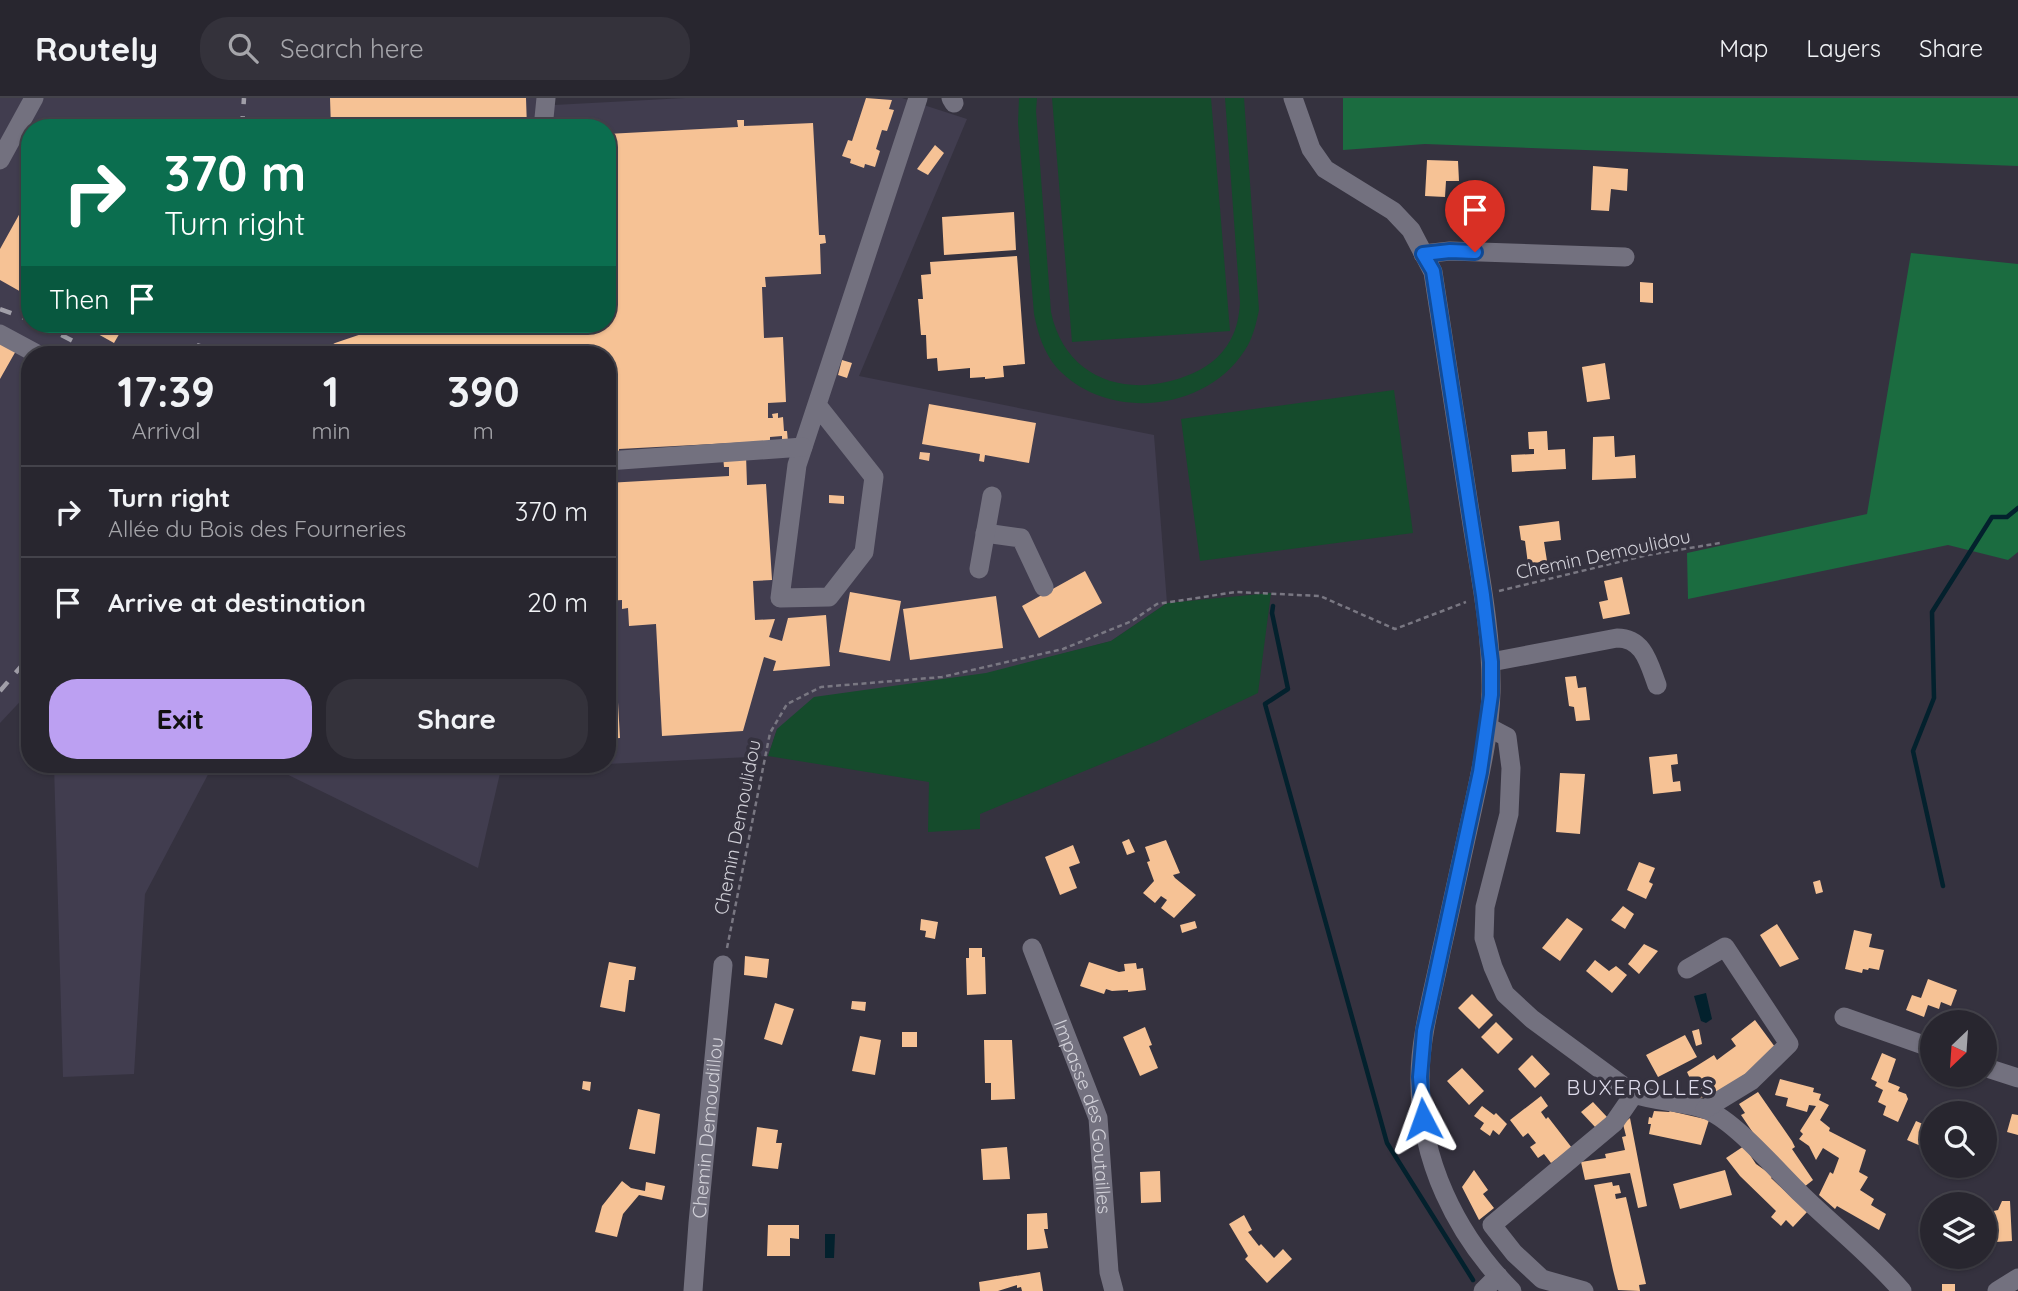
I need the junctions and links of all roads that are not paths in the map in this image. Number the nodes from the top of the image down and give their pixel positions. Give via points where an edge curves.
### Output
1 (34, 98) edge
2 (546, 98) edge
3 (918, 98) edge
4 (1293, 98) edge
5 (22, 119) edge
6 (544, 119) edge
7 (21, 122) edge
8 (0, 160) edge
9 (1423, 254) junction
10 (1625, 257) dead end
11 (0, 334) edge
12 (22, 346) edge
13 (817, 405) junction
14 (803, 447) junction
15 (616, 460) edge
16 (992, 496) dead end
17 (985, 533) junction
18 (979, 569) dead end
19 (1044, 587) dead end
20 (1491, 662) junction
21 (1657, 685) dead end
22 (1488, 727) junction
23 (1032, 948) dead end
24 (723, 965) road end
25 (1687, 969) dead end
26 (1844, 1017) dead end
27 (1920, 1044) edge
28 (1997, 1071) edge
29 (2018, 1078) edge
30 (1634, 1094) junction
31 (1705, 1109) junction
32 (1498, 1276) junction
33 (693, 1291) edge
34 (1114, 1291) edge
35 (1483, 1291) edge
36 (1512, 1291) edge
37 (1584, 1291) edge
38 (1902, 1291) edge

1 - 5 street
2 - 6 street
3 - 13 street
4 - 9 street via 1311,149 1325,169 1393,211 1411,230
7 - 8 street
9 - 10 street
9 - 20 street via 1433,271
11 - 12 street
13 - 14 street
13 - 14 street via 873,477 864,552 829,597 780,598
14 - 15 street
16 - 17 street
17 - 18 street
17 - 19 street via 1021,538
20 - 21 street via 1627,638 1640,645
20 - 22 street
22 - 30 street via 1507,737 1511,768 1508,814 1485,907 1485,938 1493,967 1505,994 1532,1019
22 - 32 street via 1424,1031 1420,1077 1433,1168 1471,1241
23 - 34 street, Impasse des Goutailles via 1098,1118
24 - 33 street, Chemin Demoudillou
25 - 31 street via 1725,947 1789,1044 1751,1081
26 - 27 street
28 - 29 street
30 - 31 street
30 - 37 street via 1614,1123 1492,1225 1542,1279
31 - 38 street via 1725,1119
32 - 35 street
32 - 36 street

